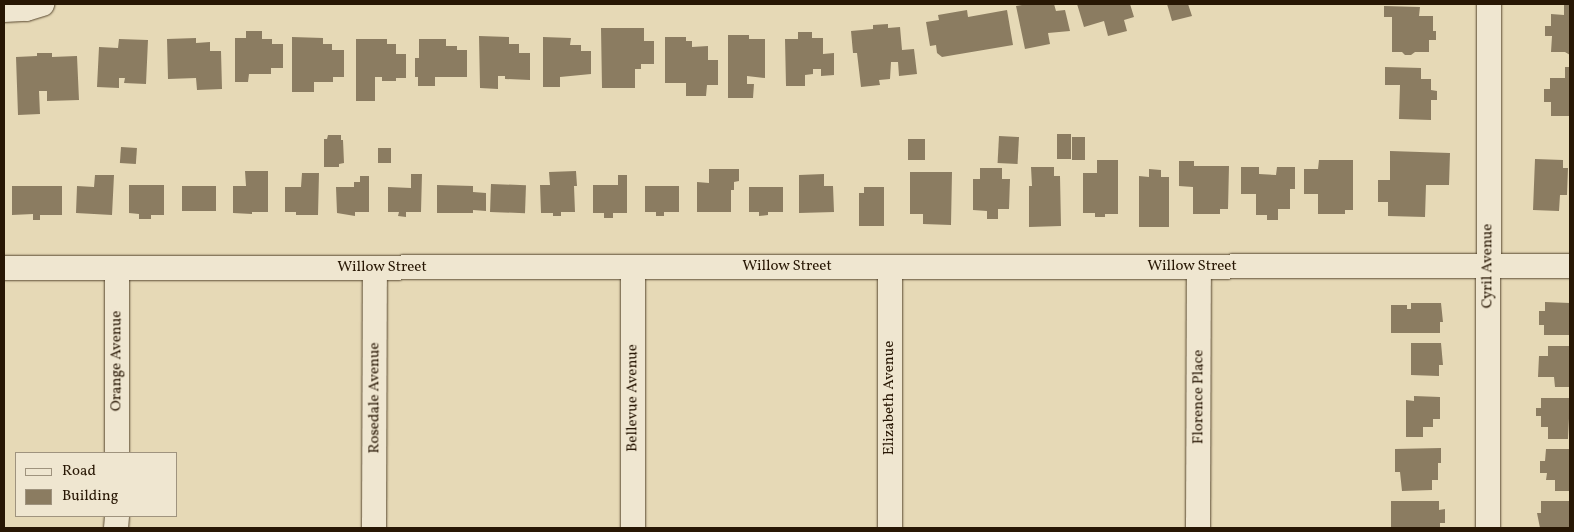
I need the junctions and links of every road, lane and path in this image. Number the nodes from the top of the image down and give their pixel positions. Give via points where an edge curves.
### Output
1 (42, 4) edge
2 (1489, 4) edge
3 (4, 10) edge
4 (1488, 266) junction
5 (1570, 266) edge
6 (890, 267) junction
7 (1199, 267) junction
8 (4, 268) edge
9 (117, 268) junction
10 (375, 268) junction
11 (633, 268) junction
12 (117, 452) edge
13 (374, 528) edge
14 (633, 528) edge
15 (890, 528) edge
16 (1198, 528) edge
17 (1488, 528) edge

1 - 3 street
2 - 4 street, Cyril Avenue
4 - 5 street, Willow Street
4 - 7 street, Willow Street
4 - 17 street, Cyril Avenue
6 - 7 street, Willow Street
6 - 11 street, Willow Street
6 - 15 street, Elizabeth Avenue
7 - 16 street, Florence Place
8 - 9 street, Willow Street
9 - 10 street, Willow Street
9 - 12 street, Orange Avenue
10 - 11 street, Willow Street
10 - 13 street, Rosedale Avenue
11 - 14 street, Bellevue Avenue

